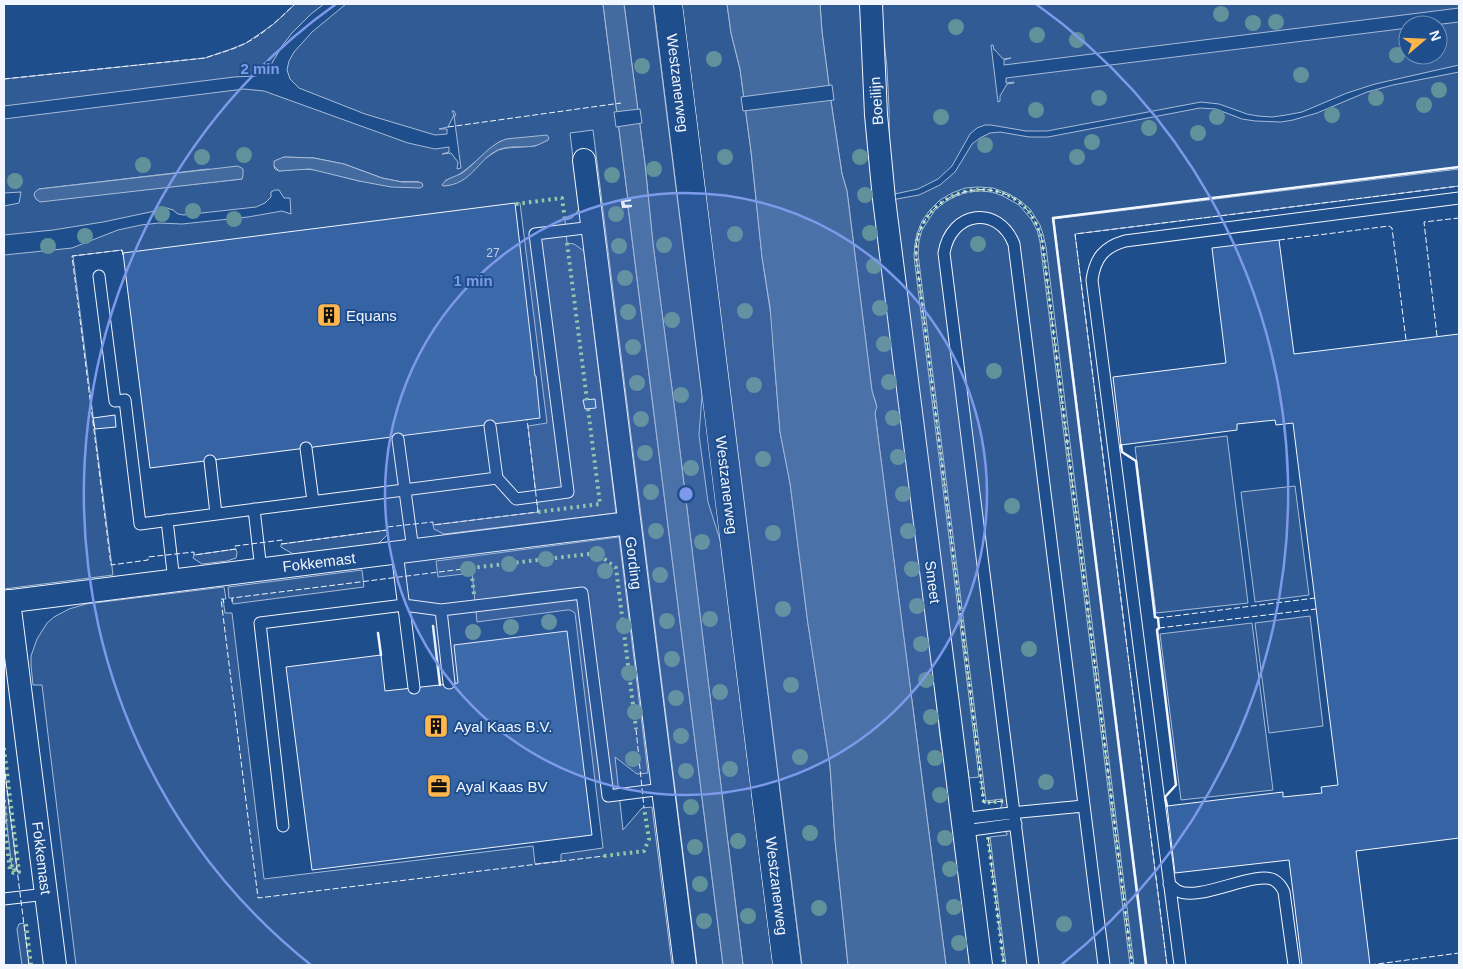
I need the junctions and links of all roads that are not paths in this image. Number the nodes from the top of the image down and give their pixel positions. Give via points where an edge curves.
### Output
1 (668, 4) edge
2 (871, 4) edge
3 (584, 160) dead end
4 (1459, 198) edge
5 (884, 199) joint
6 (593, 227) junction
7 (99, 276) dead end
8 (490, 426) dead end
9 (398, 439) dead end
10 (306, 448) dead end
11 (210, 462) dead end
12 (497, 478) junction
13 (405, 490) junction
14 (313, 501) junction
15 (254, 509) junction
16 (216, 514) junction
17 (167, 520) junction
18 (629, 523) junction
19 (405, 551) junction
20 (261, 570) junction
21 (174, 580) junction
22 (6, 602) edge
23 (404, 606) junction
24 (441, 610) junction
25 (450, 683) dead end
26 (414, 688) dead end
27 (663, 789) junction
28 (1084, 806) junction
29 (1014, 812) junction
30 (1016, 824) junction
31 (964, 825) junction
32 (283, 826) dead end
33 (1169, 884) junction
34 (46, 894) junction
35 (4, 899) edge
36 (55, 965) edge
37 (685, 965) edge
38 (787, 965) edge
39 (981, 965) edge
40 (1033, 965) edge
41 (1104, 965) edge
42 (1180, 965) edge
43 (1294, 965) edge

1 - 38 main road, Westzanerweg
2 - 5 street, Boeilijn
3 - 6 street, Gording
4 - 33 lane via 1125,242 1107,249 1096,263 1092,280
5 - 31 street, Smeet
6 - 12 lane via 535,234 568,492 516,499
6 - 18 street, Gording
7 - 17 lane via 115,401 125,400 140,524
8 - 12 lane
9 - 13 lane
10 - 14 lane
11 - 16 lane
12 - 13 lane
13 - 14 lane
13 - 19 lane
14 - 15 lane
15 - 16 lane
15 - 20 lane
16 - 17 lane
17 - 21 lane
18 - 19 street, Fokkemast
18 - 27 street, Gording
19 - 20 street, Fokkemast
19 - 23 lane
20 - 21 street, Fokkemast
21 - 22 street, Fokkemast
22 - 34 street, Fokkemast
23 - 24 lane
23 - 26 lane
23 - 32 lane via 260,623
24 - 25 lane
24 - 27 lane via 582,593 608,796
27 - 37 street, Gording
28 - 29 lane
28 - 29 lane via 1014,244 1010,235 996,222 977,218 966,220 950,233 944,253
28 - 41 lane
29 - 30 lane
29 - 31 lane
30 - 31 lane
30 - 40 lane
31 - 39 street, Smeet
33 - 42 lane
33 - 43 lane via 1179,892 1196,893 1262,878 1274,880 1284,892
34 - 35 lane
34 - 36 street, Fokkemast

